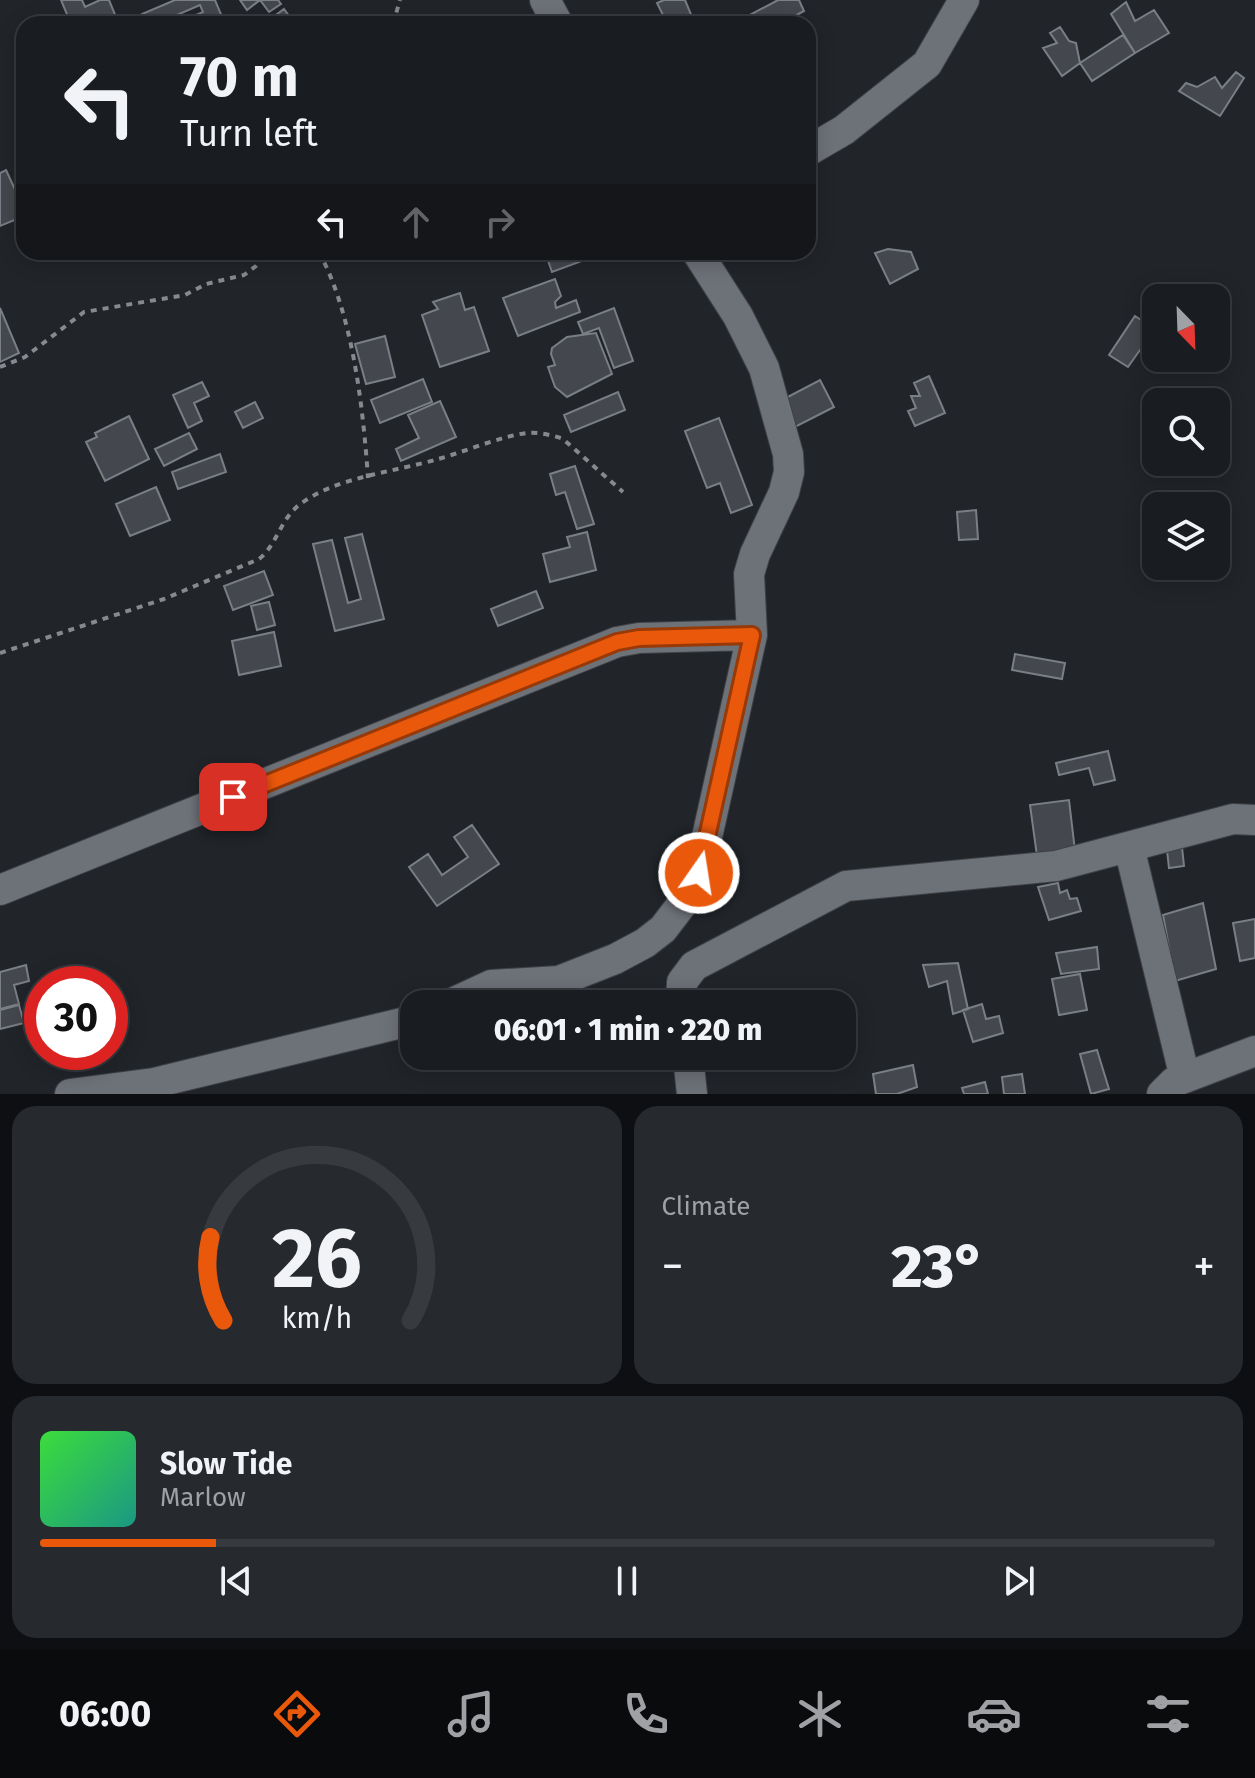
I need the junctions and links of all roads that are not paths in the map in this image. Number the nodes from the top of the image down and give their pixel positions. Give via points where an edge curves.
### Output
1 (964, 0) edge
2 (816, 146) edge
3 (702, 260) edge
4 (752, 635) junction
5 (1255, 820) edge
6 (1129, 847) junction
7 (0, 890) edge
8 (480, 990) edge
9 (682, 990) edge
10 (400, 1023) edge
11 (1255, 1051) edge
12 (689, 1070) edge
13 (1174, 1086) edge
14 (70, 1094) edge
15 (692, 1094) edge

1 - 2 street via 921,69
3 - 4 street via 764,368 788,454 784,492 749,574
4 - 7 street via 617,642
4 - 8 street via 699,873 663,929 575,976
5 - 6 street via 1233,819
6 - 9 street via 1056,866 846,886 694,966
6 - 13 street
10 - 14 street via 154,1083
11 - 13 street
12 - 15 street

